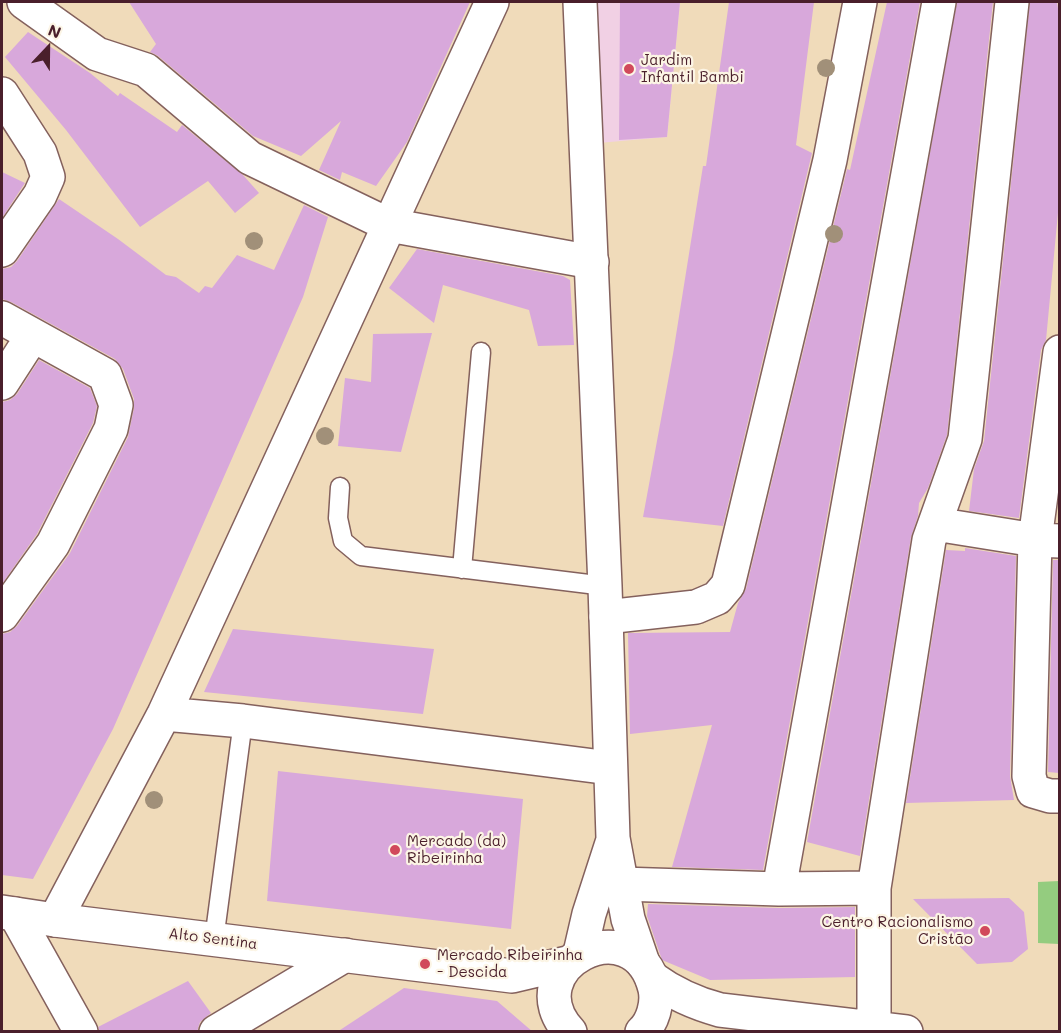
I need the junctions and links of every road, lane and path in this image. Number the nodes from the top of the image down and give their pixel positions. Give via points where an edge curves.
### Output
1 (24, 2) edge
2 (492, 2) edge
3 (580, 2) edge
4 (860, 2) edge
5 (939, 2) edge
6 (1012, 2) edge
7 (2, 94) edge
8 (389, 225) junction
9 (2, 250) edge
10 (592, 262) junction
11 (2, 318) edge
12 (33, 335) junction
13 (481, 352) dead end
14 (1059, 352) edge
15 (2, 383) edge
16 (340, 487) dead end
17 (935, 524) junction
18 (1047, 541) edge
19 (462, 569) junction
20 (606, 601) junction
21 (2, 615) edge
22 (164, 714) junction
23 (243, 721) junction
24 (610, 768) junction
25 (1059, 796) edge
26 (613, 838) junction
27 (621, 884) junction
28 (874, 888) junction
29 (779, 889) junction
30 (8, 913) edge
31 (56, 920) junction
32 (214, 939) junction
33 (345, 955) junction
34 (574, 958) junction
35 (425, 964) junction
36 (647, 970) junction
37 (720, 1010) junction
38 (563, 1020) edge
39 (645, 1029) edge
40 (874, 1029) junction
41 (81, 1032) edge
42 (216, 1032) edge
43 (906, 1032) edge

1 - 8 street via 97,54 146,70 250,158
2 - 8 street
3 - 10 street
4 - 20 street via 830,160 728,585 717,598 696,608
5 - 29 street
6 - 17 street via 965,438
7 - 9 street via 40,153 48,177
8 - 10 street
8 - 22 street
10 - 20 street
11 - 12 street
12 - 15 street
12 - 21 street via 105,375 116,405 111,429 53,544
13 - 19 lane
14 - 18 street
16 - 19 lane via 338,518 343,541 361,556
17 - 18 street
17 - 28 street via 929,540
18 - 25 street via 1029,776 1033,791
19 - 20 lane
20 - 24 street
22 - 23 street
22 - 31 street
23 - 24 street
23 - 32 lane
24 - 26 street
26 - 27 street
26 - 34 street
27 - 29 street
27 - 36 street via 628,919
28 - 29 street
28 - 40 street
30 - 31 street, Alto Sentina
30 - 41 street
31 - 32 street, Alto Sentina
32 - 33 street, Alto Sentina
33 - 35 street, Alto Sentina
33 - 42 street
34 - 35 street, Alto Sentina via 512,976
34 - 36 street, Alto Sentina via 596,947 613,947 630,953
34 - 38 street via 555,993
35 - 38 street, Alto Sentina via 510,983 542,999
36 - 37 street, Alto Sentina via 672,992
36 - 39 street via 656,995 654,1011
37 - 39 street via 670,1018
37 - 40 street
40 - 43 street

